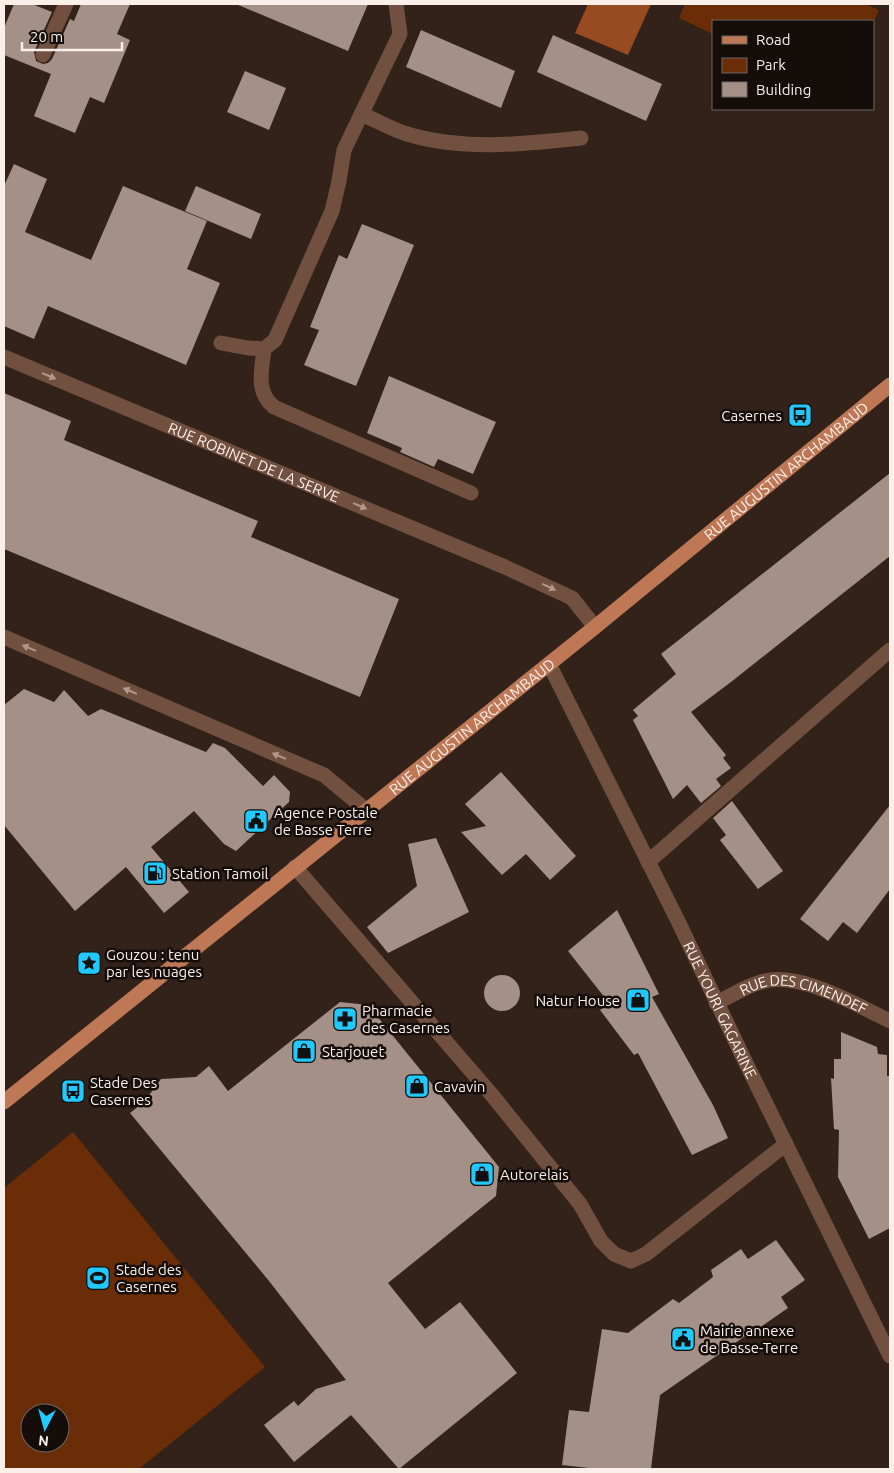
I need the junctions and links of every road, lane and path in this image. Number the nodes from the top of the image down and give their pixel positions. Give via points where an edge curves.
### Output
1 (66, 4) edge
2 (396, 4) edge
3 (43, 55) dead end
4 (361, 114) junction
5 (581, 138) dead end
6 (221, 343) dead end
7 (264, 348) junction
8 (4, 357) edge
9 (890, 385) edge
10 (471, 493) dead end
11 (595, 627) junction
12 (4, 637) edge
13 (890, 650) edge
14 (549, 664) junction
15 (366, 810) junction
16 (648, 862) junction
17 (295, 867) junction
18 (716, 1003) junction
19 (890, 1021) edge
20 (4, 1102) edge
21 (786, 1144) junction
22 (890, 1356) edge

1 - 3 street
2 - 4 street via 400,34
4 - 5 street via 405,133 443,142 502,144
4 - 7 street via 344,150 332,211 274,340
6 - 7 street
7 - 10 street via 262,392 274,407
8 -> 11 street, RUE ROBINET DE LA SERVE via 572,598
9 - 11 main road, RUE AUGUSTIN ARCHAMBAUD
11 - 14 main road, RUE AUGUSTIN ARCHAMBAUD
15 -> 12 street via 324,775
13 - 16 street
14 - 15 main road, RUE AUGUSTIN ARCHAMBAUD
14 - 16 street, RUE YOURI GAGARINE
15 - 17 main road, RUE AUGUSTIN ARCHAMBAUD
16 - 18 street, RUE YOURI GAGARINE
17 - 20 main road, RUE AUGUSTIN ARCHAMBAUD
17 - 21 street via 492,1095 580,1204 602,1242 614,1254 631,1261 646,1254
18 - 19 street, RUE DES CIMENDEF via 762,981 788,979 813,986
18 - 21 street, RUE YOURI GAGARINE
21 - 22 street, RUE YOURI GAGARINE

